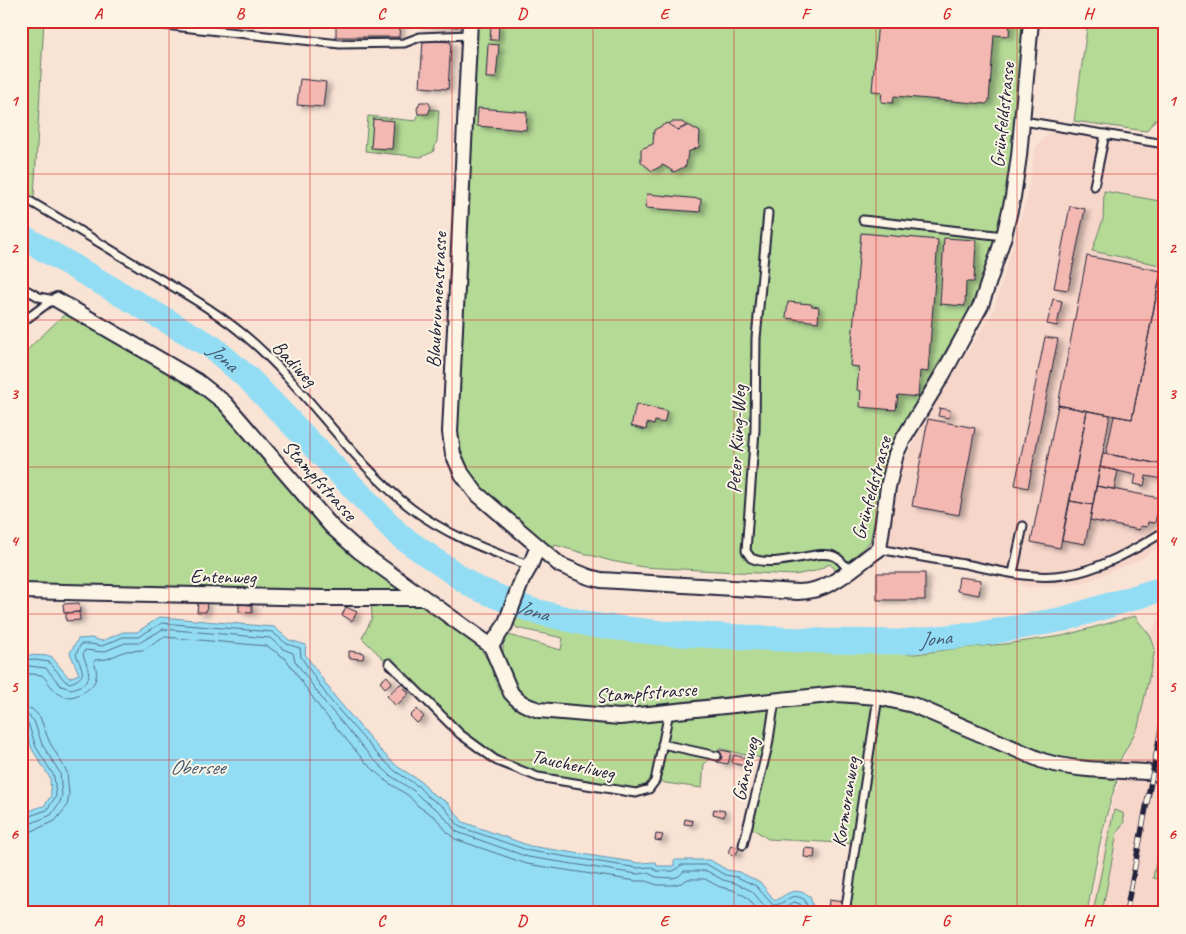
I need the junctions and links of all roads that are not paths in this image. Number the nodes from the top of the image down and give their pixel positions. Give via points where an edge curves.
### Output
1 (130, 21) edge
2 (1030, 21) edge
3 (200, 25) edge
4 (469, 28) edge
5 (1023, 121) junction
6 (1105, 134) junction
7 (1165, 144) edge
8 (1094, 186) dead end
9 (21, 196) edge
10 (768, 213) dead end
11 (863, 220) dead end
12 (1004, 236) junction
13 (21, 286) edge
14 (57, 300) junction
15 (25, 316) edge
16 (21, 323) edge
17 (1023, 526) dead end
18 (1165, 531) edge
19 (538, 546) junction
20 (879, 549) junction
21 (530, 566) junction
22 (850, 572) junction
23 (1013, 573) junction
24 (21, 591) edge
25 (424, 598) junction
26 (491, 646) junction
27 (388, 662) dead end
28 (878, 697) junction
29 (775, 700) junction
30 (669, 712) junction
31 (662, 744) junction
32 (716, 756) dead end
33 (1156, 774) edge
34 (743, 845) dead end
35 (845, 913) edge

1 - 3 lane
2 - 5 street, Grünfeldstrasse
3 - 4 lane via 340,44 404,43
4 - 19 street, Blaubrunnenstrasse via 450,432 453,454 476,493
5 - 6 lane
5 - 12 street, Grünfeldstrasse via 1013,197
6 - 7 lane
6 - 8 lane
9 - 21 lane, Badiweg via 209,309 244,334 373,473 410,507 467,542
10 - 22 lane, Peter Küng-Weg via 756,338 756,430 746,550 751,558 769,562 830,555 837,557
11 - 12 lane
12 - 20 street, Grünfeldstrasse via 981,305 896,454
13 - 14 lane via 39,297
14 - 15 lane
14 - 25 street, Stampfstrasse via 197,380 225,403 332,528
15 - 16 lane
17 - 23 lane
18 - 23 lane via 1088,570 1044,576
19 - 21 street
19 - 22 street, Grünfeldstrasse via 560,565 601,580 805,592 823,587
20 - 22 street, Grünfeldstrasse
20 - 23 lane
21 - 26 street via 505,626
24 - 25 street, Entenweg
25 - 26 street, Stampfstrasse
26 - 30 street, Stampfstrasse via 511,693 527,706 605,717
27 - 31 lane, Taucherliweg via 460,734 497,761 538,777 636,793 649,789 655,781
28 - 29 street, Stampfstrasse via 838,694
28 - 33 street, Stampfstrasse via 913,705 1058,765
28 - 35 lane, Kormoranweg
29 - 30 street, Stampfstrasse
29 - 34 lane, Gänseweg via 768,746
30 - 31 lane, Taucherliweg
31 - 32 lane

